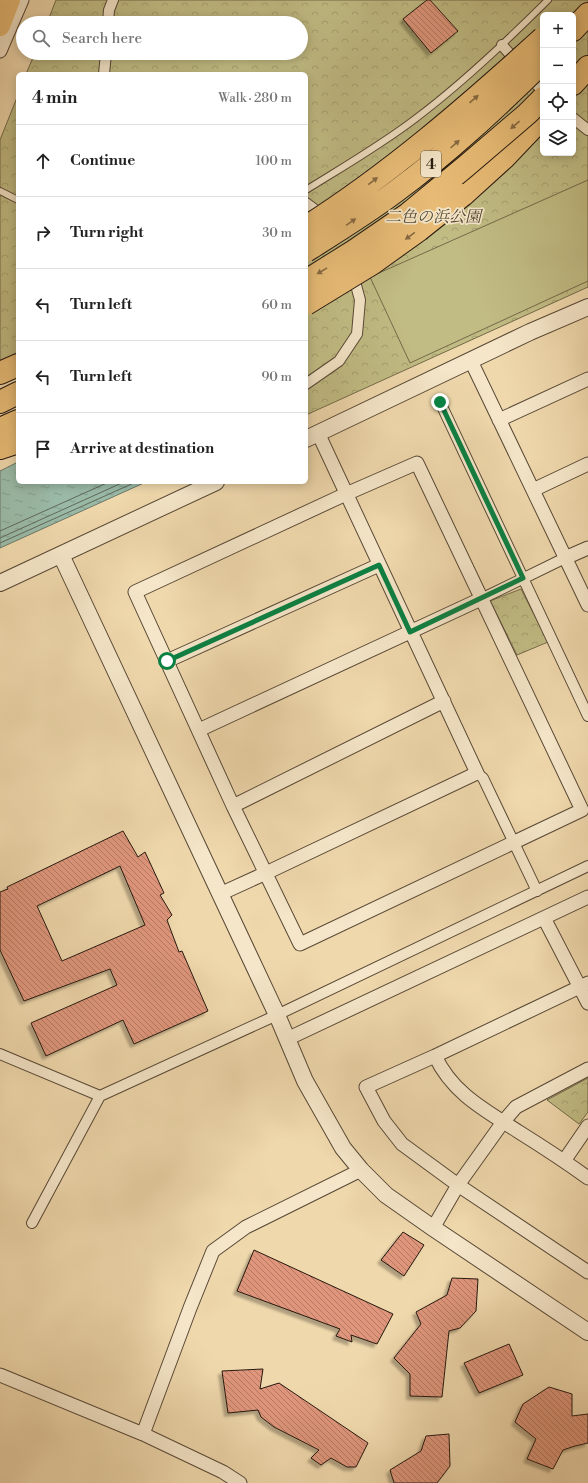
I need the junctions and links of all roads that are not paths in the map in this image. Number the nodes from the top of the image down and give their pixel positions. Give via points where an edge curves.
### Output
1 (10, 0) edge
2 (22, 0) edge
3 (113, 0) edge
4 (548, 0) edge
5 (582, 0) edge
6 (570, 12) edge
7 (588, 14) edge
8 (109, 16) edge
9 (0, 26) edge
10 (576, 27) edge
11 (540, 41) edge
12 (502, 45) junction
13 (0, 51) edge
14 (588, 51) edge
15 (105, 60) edge
16 (576, 64) edge
17 (540, 65) edge
18 (588, 67) edge
19 (104, 72) edge
20 (576, 81) edge
21 (540, 88) edge
22 (540, 101) edge
23 (541, 120) edge
24 (576, 120) edge
25 (588, 130) edge
26 (308, 189) edge
27 (0, 191) edge
28 (16, 199) edge
29 (308, 204) edge
30 (308, 226) edge
31 (308, 250) edge
32 (308, 280) edge
33 (308, 303) edge
34 (588, 307) edge
35 (471, 361) junction
36 (16, 366) edge
37 (0, 373) edge
38 (588, 379) edge
39 (308, 383) edge
40 (16, 394) edge
41 (0, 402) edge
42 (440, 402) dead end
43 (499, 420) junction
44 (16, 422) edge
45 (0, 429) edge
46 (312, 436) edge
47 (16, 443) edge
48 (0, 448) edge
49 (588, 464) edge
50 (212, 484) edge
51 (533, 490) junction
52 (346, 494) junction
53 (588, 548) edge
54 (61, 555) junction
55 (565, 558) junction
56 (379, 565) junction
57 (523, 578) junction
58 (0, 583) edge
59 (481, 599) junction
60 (588, 605) edge
61 (410, 632) junction
62 (167, 661) junction
63 (444, 701) junction
64 (588, 716) edge
65 (199, 730) junction
66 (477, 773) junction
67 (233, 806) junction
68 (514, 843) junction
69 (588, 866) edge
70 (266, 873) junction
71 (537, 891) junction
72 (220, 894) junction
73 (588, 898) edge
74 (544, 918) junction
75 (584, 985) edge
76 (588, 1004) edge
77 (277, 1015) junction
78 (287, 1039) junction
79 (0, 1054) edge
80 (435, 1056) junction
81 (588, 1069) edge
82 (100, 1096) junction
83 (503, 1122) junction
84 (588, 1126) edge
85 (564, 1161) junction
86 (361, 1170) junction
87 (588, 1178) edge
88 (458, 1185) junction
89 (32, 1223) dead end
90 (433, 1228) junction
91 (588, 1272) edge
92 (588, 1332) edge
93 (0, 1374) edge
94 (143, 1434) junction
95 (240, 1483) edge

1 - 9 main road
2 - 13 street
3 - 8 street
4 - 12 lane
5 - 6 highway
7 - 10 highway
30 -> 11 highway, bridge via 406,155
12 - 21 street
12 - 26 lane via 415,120
14 - 16 highway
15 - 19 street
31 -> 17 highway, 4, bridge via 395,193 448,150
18 - 20 highway
22 -> 32 highway, 4, bridge via 408,214 354,252
23 -> 33 highway, bridge via 505,157 444,210 373,263
24 - 25 street
27 - 28 lane
29 - 39 street via 314,209 352,271 360,300 358,334 340,361
34 - 35 street
35 - 43 street
35 - 46 street
36 - 37 highway
38 - 43 street
40 - 41 highway
42 - 57 street
43 - 51 street
44 - 45 highway
46 - 52 street
47 - 48 highway
49 - 51 street
50 - 54 street
51 - 55 street
52 - 56 street
52 - 59 street via 417,463
52 - 62 street via 135,592
53 - 55 street
54 - 58 street
54 - 72 street
55 - 57 street
55 - 60 street
56 - 61 street
56 - 62 street
57 - 59 street
57 - 64 street
59 - 61 street
59 - 68 street via 582,810
61 - 63 street
61 - 65 street
62 - 65 street
63 - 66 street
63 - 67 street
65 - 67 street
66 - 68 street via 483,778
66 - 70 street
67 - 70 street
68 - 70 street via 300,944
68 - 71 street
69 - 71 street
70 - 72 street
71 - 77 street
72 - 77 street
73 - 74 street
74 - 75 street
74 - 78 street
75 - 76 street
75 - 80 street
77 - 78 street
77 - 82 street
78 - 86 street via 305,1081 339,1142
79 - 82 street
80 - 83 street via 446,1076 470,1101
80 - 88 street via 366,1087 384,1121 402,1144
81 - 83 street via 516,1107
82 - 89 street
83 - 85 street
83 - 88 street
84 - 85 street
85 - 87 street
86 - 90 street via 386,1195
86 - 94 street via 246,1227 213,1251
88 - 90 street
88 - 91 street
90 - 92 street
93 - 94 street
94 - 95 street via 223,1472

